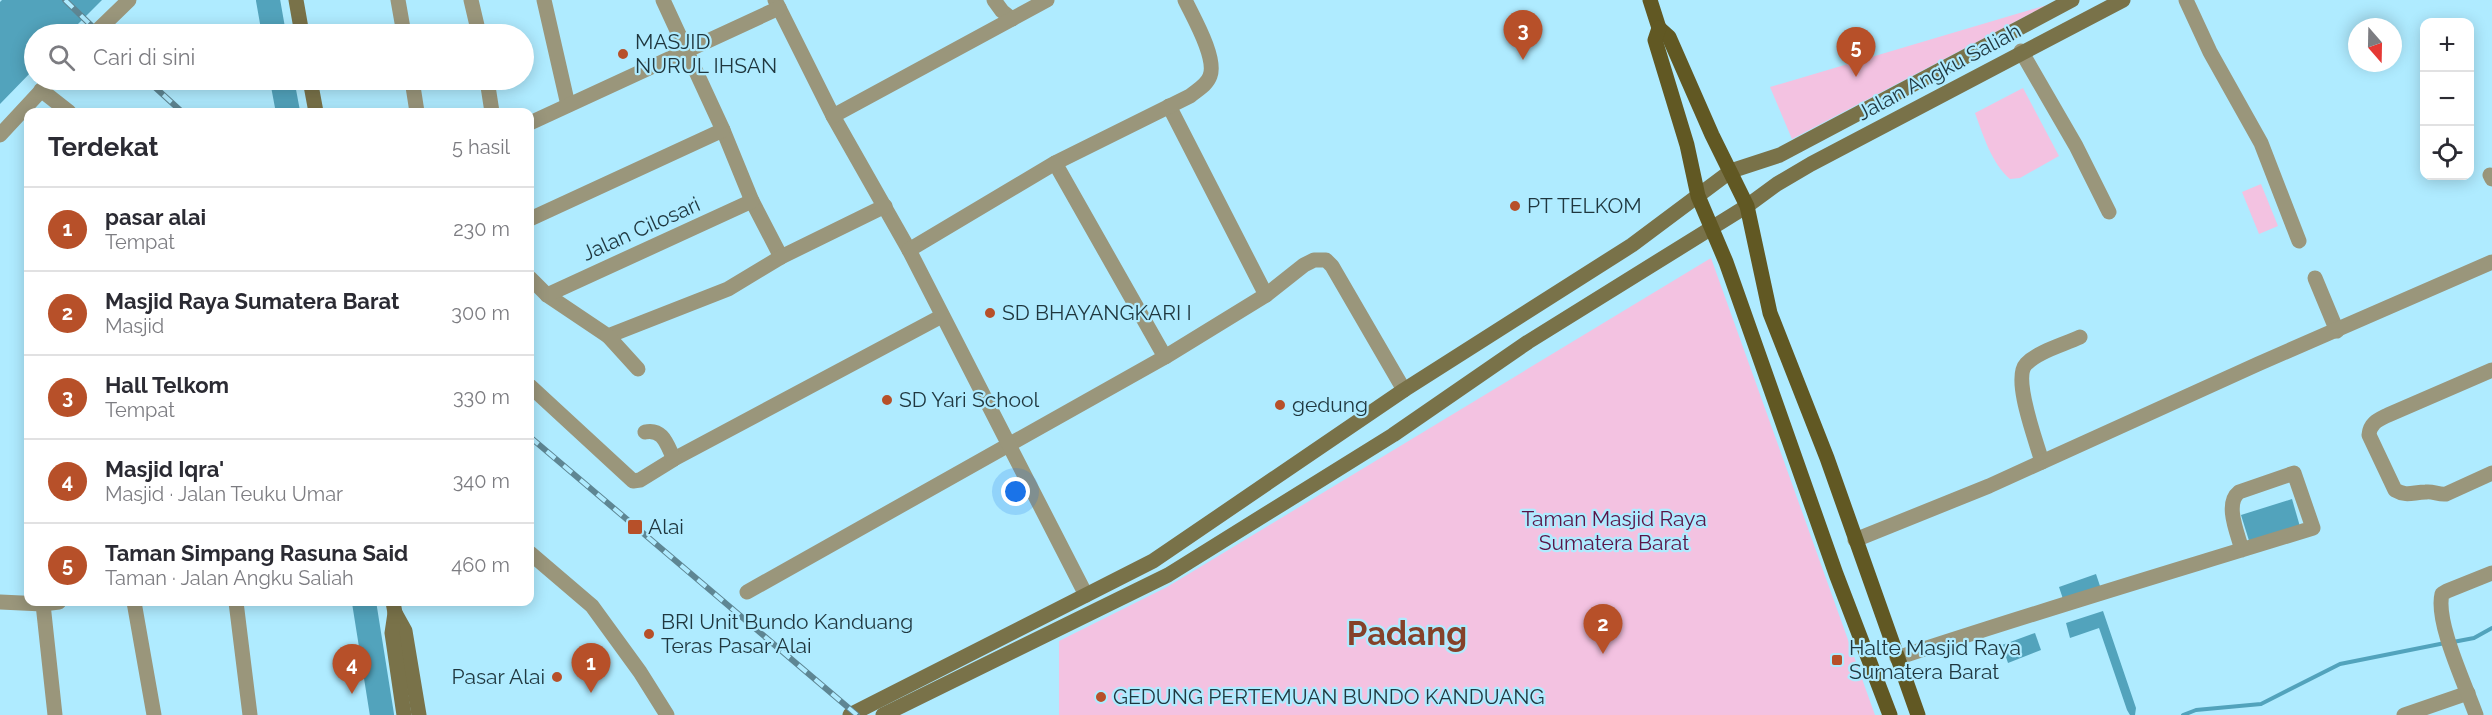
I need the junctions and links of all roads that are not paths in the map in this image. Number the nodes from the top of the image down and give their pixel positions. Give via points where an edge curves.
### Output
1 (129, 0) edge
2 (296, 0) edge
3 (398, 0) edge
4 (471, 0) edge
5 (544, 0) edge
6 (663, 0) edge
7 (994, 0) edge
8 (1047, 0) edge
9 (1185, 0) edge
10 (1650, 0) edge
11 (2072, 0) edge
12 (2123, 0) edge
13 (2186, 0) edge
14 (777, 4) edge
15 (1012, 19) junction
16 (104, 24) edge
17 (300, 24) edge
18 (402, 24) edge
19 (477, 24) edge
20 (1659, 28) junction
21 (686, 51) junction
22 (2021, 51) junction
23 (41, 90) edge
24 (50, 90) edge
25 (312, 90) edge
26 (414, 90) edge
27 (489, 90) edge
28 (568, 105) junction
29 (1169, 106) junction
30 (25, 108) edge
31 (66, 108) edge
32 (315, 108) edge
33 (416, 108) edge
34 (491, 108) edge
35 (24, 109) edge
36 (833, 116) junction
37 (534, 121) edge
38 (723, 130) junction
39 (0, 135) edge
40 (1055, 164) junction
41 (1731, 171) junction
42 (1698, 196) junction
43 (752, 201) junction
44 (885, 206) junction
45 (1747, 206) junction
46 (2109, 212) dead end
47 (534, 217) edge
48 (1711, 229) junction
49 (2299, 241) dead end
50 (909, 250) junction
51 (781, 257) junction
52 (2492, 262) edge
53 (2315, 278) dead end
54 (534, 282) edge
55 (547, 295) junction
56 (1266, 295) junction
57 (942, 316) junction
58 (2337, 331) junction
59 (608, 336) junction
60 (2080, 337) dead end
61 (1165, 357) junction
62 (629, 366) dead end
63 (2492, 370) edge
64 (534, 390) edge
65 (1404, 390) junction
66 (645, 432) dead end
67 (1008, 445) junction
68 (674, 459) junction
69 (2042, 462) junction
70 (2492, 473) edge
71 (1239, 502) junction
72 (1252, 523) junction
73 (1855, 540) junction
74 (2242, 550) junction
75 (534, 556) edge
76 (2492, 573) edge
77 (747, 592) dead end
78 (1086, 595) junction
79 (0, 602) edge
80 (24, 602) edge
81 (51, 606) edge
82 (135, 606) edge
83 (236, 606) edge
84 (394, 607) edge
85 (1897, 658) junction
86 (2468, 693) junction
87 (880, 699) junction
88 (891, 714) edge
89 (55, 715) edge
90 (154, 715) edge
91 (250, 715) edge
92 (405, 715) edge
93 (418, 715) edge
94 (667, 715) edge
95 (850, 715) edge
96 (1890, 715) edge
97 (1918, 715) edge
98 (2404, 715) edge
99 (2476, 715) edge

1 - 16 street
2 - 17 main road
3 - 18 street
4 - 19 street
5 - 28 street
6 - 21 street
7 - 15 street
8 - 15 street
9 - 29 street via 1210,56 1211,75 1190,96
10 - 20 main road
11 - 41 main road, Jalan Angku Saliah via 1766,161
12 - 22 main road, Jalan Angku Saliah
13 - 49 street via 2261,143
14 - 21 street
14 - 36 street
15 - 36 street
20 - 41 main road via 1669,36
20 - 42 main road via 1655,40
21 - 28 street
21 - 38 street
22 - 45 main road, Jalan Angku Saliah via 1777,184
22 - 46 street
23 - 30 street
24 - 31 street
25 - 32 main road
26 - 33 street
27 - 34 street
28 - 37 street
29 - 40 street
29 - 56 street
35 - 39 street
36 - 44 street
38 - 43 street
38 - 47 street
40 - 50 street
40 - 61 street
41 - 42 main road
41 - 45 main road
42 - 48 main road
42 - 65 main road via 1632,245
43 - 51 street
43 - 55 street, Jalan Cilosari
44 - 50 street
44 - 51 street
45 - 48 main road, Jalan Angku Saliah
45 - 73 main road via 1770,313
48 - 72 main road, Jalan Angku Saliah via 1528,342 1393,435
48 - 96 main road
50 - 57 street
51 - 59 street via 728,289
52 - 58 street
53 - 58 street
54 - 55 street
55 - 59 street
56 - 61 street
56 - 65 street via 1304,265 1326,260
57 - 67 street
57 - 68 street
58 - 69 street
59 - 62 street
60 - 69 street via 2032,359 2021,375 2021,389
61 - 67 street
63 - 70 street via 2388,415 2373,423 2369,435 2401,494 2446,494
64 - 68 street via 633,481
65 - 71 main road
66 - 68 street via 660,433
67 - 77 street
67 - 78 street
69 - 73 street
71 - 72 main road
71 - 78 main road via 1153,561
72 - 88 main road, Jalan Angku Saliah via 1168,575
73 - 85 main road
74 - 74 street via 2313,528 2294,473 2234,496 2231,507
74 - 85 street
75 - 94 street via 591,606
76 - 86 street via 2442,594 2445,628
78 - 87 main road
79 - 80 street
81 - 89 street
82 - 90 street
83 - 91 street
84 - 92 main road via 392,633
84 - 93 main road via 405,631
85 - 97 main road
86 - 98 street
86 - 99 street
87 - 88 street
87 - 95 main road

